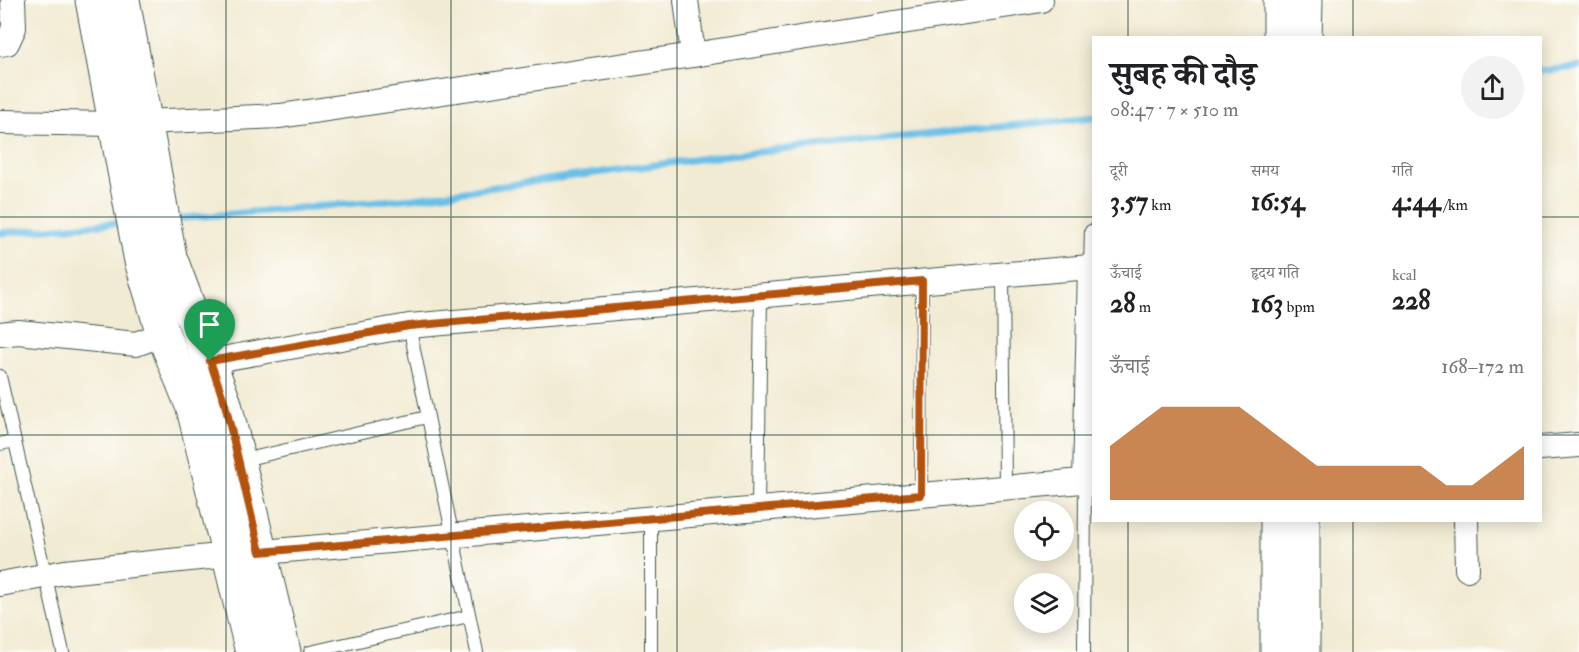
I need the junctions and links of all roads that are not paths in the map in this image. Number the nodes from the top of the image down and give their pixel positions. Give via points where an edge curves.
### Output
1 (13, 0) edge
2 (92, 0) edge
3 (123, 0) edge
4 (686, 0) edge
5 (1041, 0) edge
6 (1280, 0) edge
7 (1306, 0) edge
8 (950, 7) edge
9 (1280, 36) edge
10 (1305, 36) edge
11 (0, 44) edge
12 (693, 55) junction
13 (0, 122) edge
14 (129, 123) junction
15 (1092, 231) edge
16 (156, 259) junction
17 (1090, 267) junction
18 (1003, 274) junction
19 (922, 281) junction
20 (761, 295) junction
21 (409, 326) junction
22 (0, 334) edge
23 (163, 334) junction
24 (210, 361) junction
25 (0, 376) edge
26 (427, 417) junction
27 (15, 441) junction
28 (0, 444) edge
29 (1579, 445) edge
30 (1542, 448) edge
31 (239, 461) junction
32 (1089, 481) edge
33 (1005, 488) junction
34 (921, 495) junction
35 (758, 509) junction
36 (651, 518) junction
37 (1277, 522) edge
38 (1303, 522) edge
39 (1466, 522) edge
40 (451, 536) junction
41 (260, 552) junction
42 (228, 555) junction
43 (1467, 569) dead end
44 (44, 575) junction
45 (0, 584) edge
46 (469, 616) junction
47 (63, 652) edge
48 (252, 652) edge
49 (284, 652) edge
50 (310, 652) edge
51 (477, 652) edge
52 (651, 652) edge
53 (1084, 652) edge
54 (1277, 652) edge
55 (1303, 652) edge

1 - 11 street via 13,34 7,44
2 - 14 street
3 - 14 street
4 - 12 street
5 - 8 street
6 - 9 street
7 - 10 street
8 - 12 street
12 - 14 street via 280,116
13 - 14 street
14 - 16 street
15 - 17 lane
16 - 23 street
16 - 24 street
17 - 18 street
17 - 32 street
18 - 19 street
18 - 33 lane
19 - 20 street
19 - 34 lane
20 - 21 street
20 - 35 lane
21 - 24 street
21 - 26 lane
22 - 23 street via 18,332 136,344
23 - 42 street via 193,408
24 - 31 street
25 - 27 lane
26 - 31 lane
26 - 40 lane
27 - 28 lane
27 - 44 lane
29 - 30 street
31 - 41 street
32 - 33 street
32 - 53 lane
33 - 34 street
34 - 35 street
35 - 36 street
36 - 40 street
36 - 52 lane
37 - 54 street
38 - 55 street
39 - 43 street
40 - 41 street
40 - 46 lane
41 - 42 street
41 - 49 street
42 - 44 street
42 - 48 street
44 - 45 street
44 - 47 lane
46 - 50 lane
46 - 51 lane

